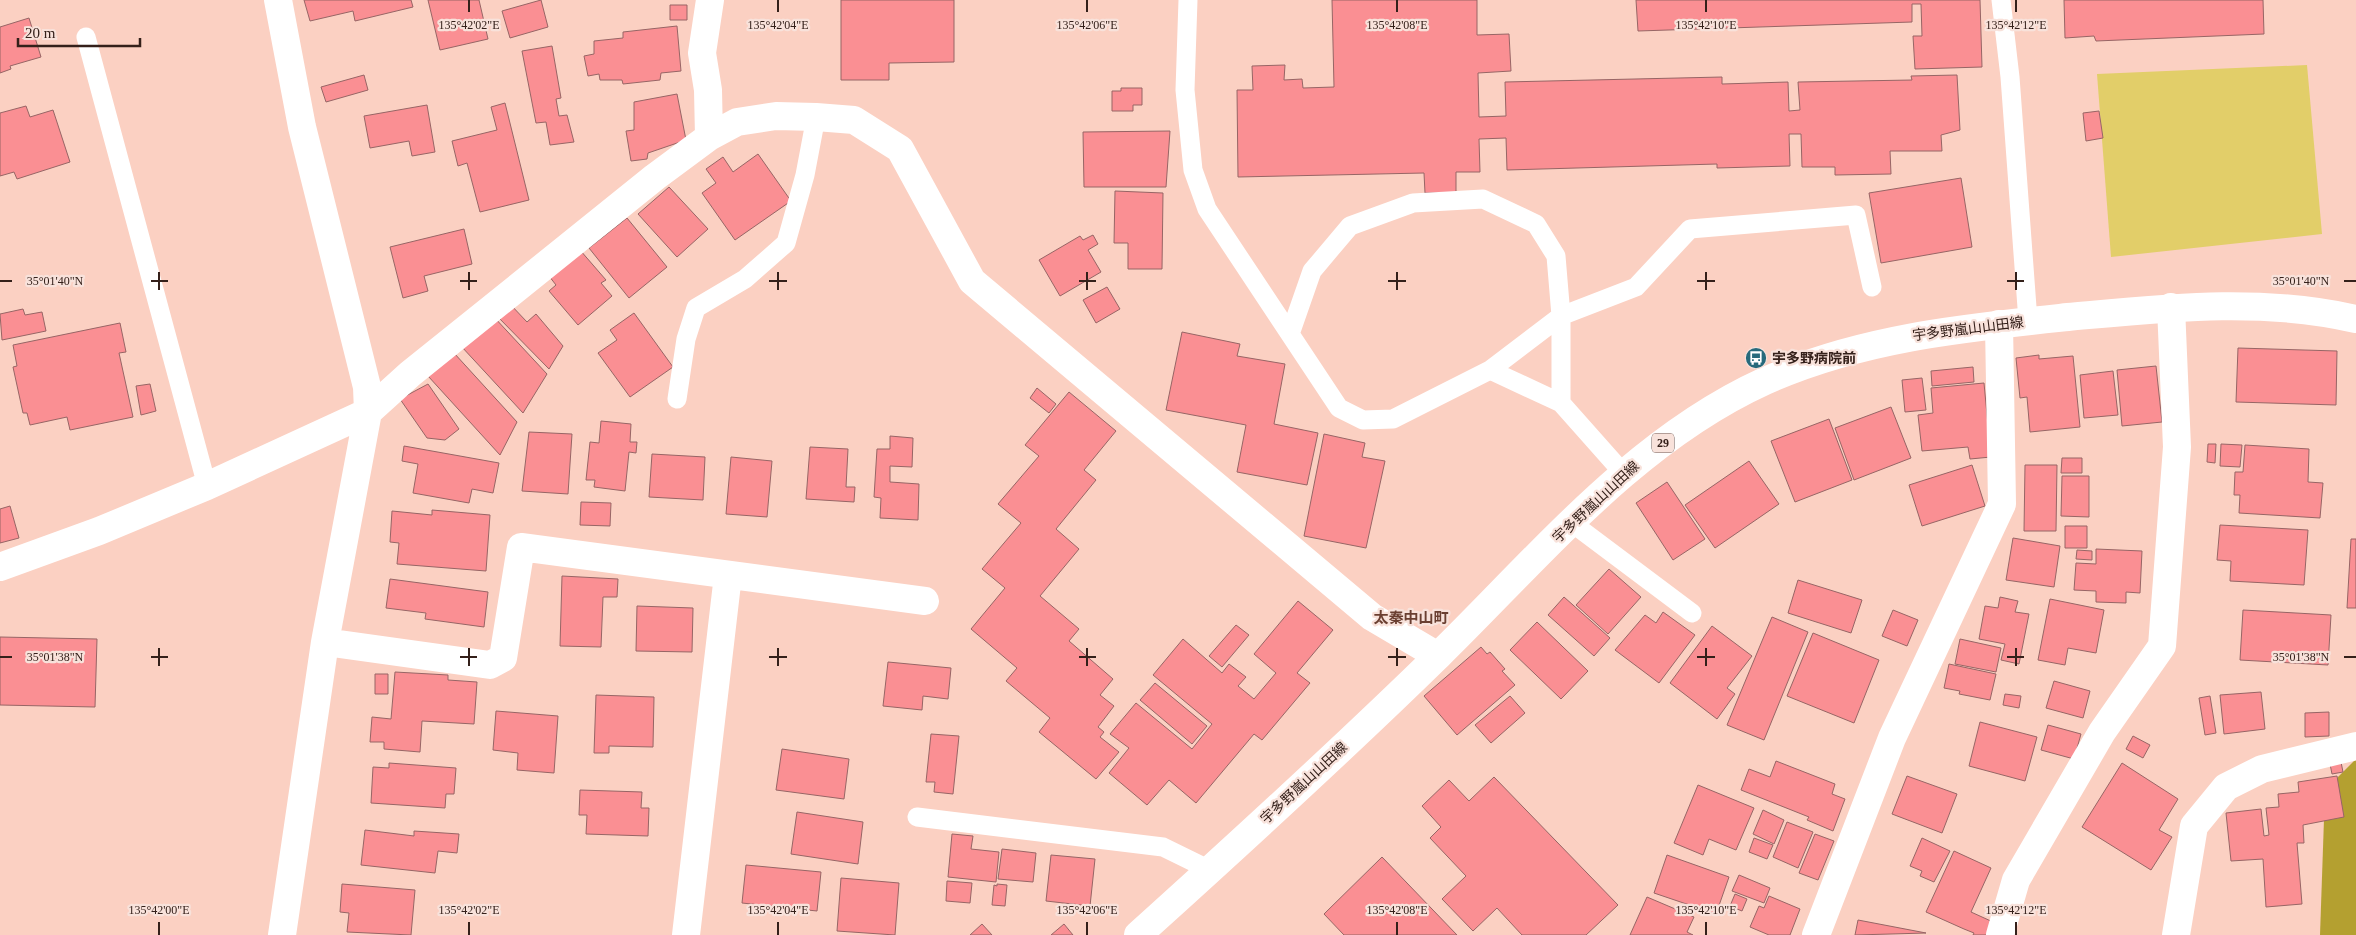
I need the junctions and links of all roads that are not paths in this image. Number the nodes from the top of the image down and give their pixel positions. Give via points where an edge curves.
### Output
1 (278, 0) edge
2 (710, 0) edge
3 (1188, 0) edge
4 (2001, 0) edge
5 (86, 37) dead end
6 (816, 117) junction
7 (709, 137) junction
8 (1872, 287) dead end
9 (2171, 307) junction
10 (1562, 316) junction
11 (2356, 319) edge
12 (2028, 321) junction
13 (1999, 324) junction
14 (1290, 334) junction
15 (1490, 370) junction
16 (677, 399) dead end
17 (1561, 402) junction
18 (368, 412) junction
19 (1624, 474) junction
20 (207, 486) junction
21 (1572, 523) junction
22 (0, 567) edge
23 (728, 575) junction
24 (925, 601) dead end
25 (1692, 613) dead end
26 (325, 642) junction
27 (1438, 656) junction
28 (2356, 746) edge
29 (917, 818) dead end
30 (1210, 870) junction
31 (282, 935) edge
32 (686, 935) edge
33 (1138, 935) edge
34 (1816, 935) edge
35 (2000, 935) edge
36 (2176, 935) edge

1 - 18 street via 302,127 367,387
2 - 7 street via 702,53 708,90
3 - 14 lane via 1185,90 1193,170 1207,209
4 - 12 lane via 2010,77
5 - 20 lane
6 - 7 street via 776,116 737,122
6 - 16 lane via 805,175 786,243 744,279 696,308 686,339
6 - 27 street via 854,120 900,149 972,281 1372,617
7 - 18 street via 418,368
8 - 10 lane via 1856,215 1690,228 1636,287
9 - 11 street, 宇多野嵐山山田線 / 29 via 2239,304 2324,312
9 - 12 street, 宇多野嵐山山田線 / 29
9 - 35 street via 2177,447 2162,646 2102,732 2016,880
10 - 14 lane via 1556,256 1536,224 1483,199 1413,204 1350,226 1312,271
10 - 15 lane
10 - 17 lane
12 - 13 street, 宇多野嵐山山田線 / 29
13 - 19 street, 宇多野嵐山山田線 / 29 via 1890,340 1799,367 1728,400
13 - 34 street via 2002,504 1892,738
14 - 15 lane via 1339,408 1363,420 1393,419
15 - 17 lane
17 - 19 lane
18 - 20 street
18 - 26 street
19 - 21 street, 宇多野嵐山山田線 / 29
20 - 22 street via 99,531
21 - 25 lane
21 - 27 street, 宇多野嵐山山田線 / 29
23 - 24 street
23 - 26 street via 521,547 503,658 490,665
23 - 32 street
26 - 31 street
27 - 30 street, 宇多野嵐山山田線 / 29
28 - 36 street via 2262,769 2226,787 2194,826
29 - 30 lane via 1163,847
30 - 33 street, 宇多野嵐山山田線 / 29

